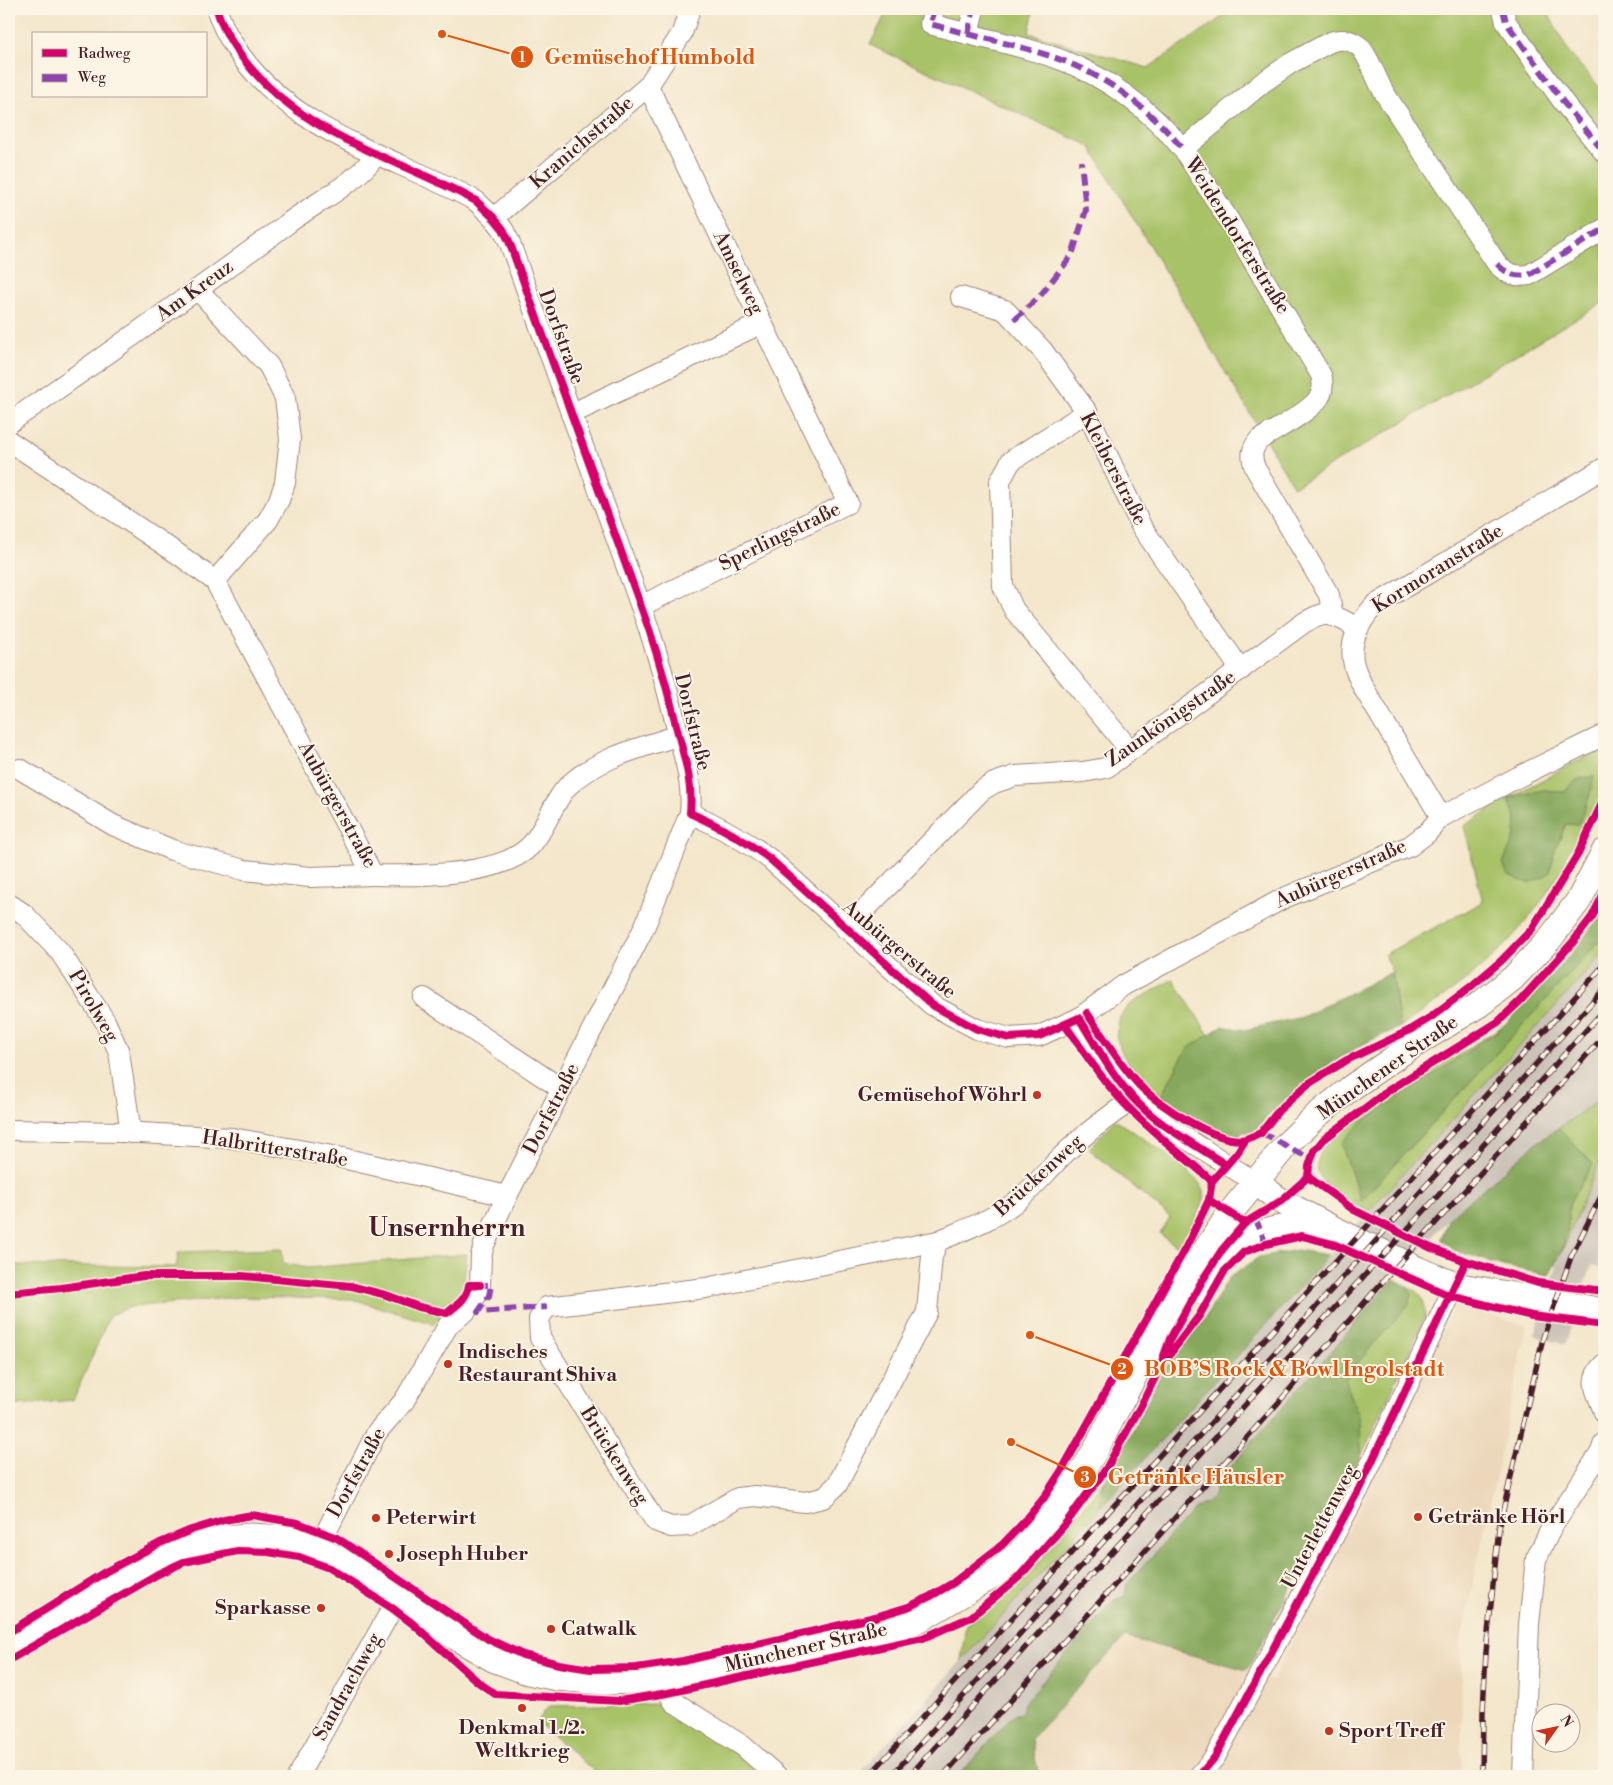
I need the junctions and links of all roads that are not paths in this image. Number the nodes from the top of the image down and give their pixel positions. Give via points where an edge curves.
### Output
1 (217, 9) edge
2 (690, 9) edge
3 (934, 9) edge
4 (974, 9) edge
5 (1503, 9) edge
6 (968, 34) junction
7 (648, 86) junction
8 (1183, 149) junction
9 (1604, 152) edge
10 (376, 155) junction
11 (494, 218) junction
12 (1604, 229) edge
13 (198, 290) junction
14 (961, 296) dead end
15 (762, 323) junction
16 (1087, 412) junction
17 (571, 414) junction
18 (9, 423) edge
19 (9, 441) edge
20 (1604, 468) edge
21 (215, 581) junction
22 (641, 606) junction
23 (1333, 616) junction
24 (1358, 629) junction
25 (1241, 670) junction
26 (679, 735) junction
27 (1604, 735) edge
28 (1130, 750) junction
29 (20, 769) dead end
30 (690, 812) junction
31 (1441, 817) junction
32 (1604, 852) edge
33 (372, 875) junction
34 (9, 904) edge
35 (846, 929) junction
36 (424, 998) dead end
37 (1079, 1018) junction
38 (562, 1089) junction
39 (1134, 1099) junction
40 (9, 1130) edge
41 (131, 1133) junction
42 (1255, 1182) junction
43 (508, 1196) junction
44 (1334, 1229) junction
45 (938, 1241) junction
46 (1455, 1285) junction
47 (1604, 1311) edge
48 (1151, 1344) junction
49 (1604, 1364) edge
50 (1604, 1412) edge
51 (1604, 1443) edge
52 (318, 1548) junction
53 (398, 1598) junction
54 (9, 1648) edge
55 (661, 1680) junction
56 (298, 1776) edge
57 (776, 1776) edge
58 (1198, 1776) edge
59 (1523, 1776) edge

1 - 10 street, Dorfstraße via 238,51 272,89 303,115
2 - 7 street, Kranichstraße via 682,33
3 - 6 street via 930,24
4 - 6 street
5 - 9 street via 1506,22
6 - 8 street via 1039,53 1086,70 1136,102
7 - 11 street, Kranichstraße
7 - 15 street, Amselweg
8 - 12 street, Weidendorferstraße via 1276,73 1334,40 1347,40 1363,51 1381,88 1502,270 1515,276 1529,275
8 - 23 street, Weidendorferstraße via 1321,375 1323,388 1314,404 1259,440 1252,456 1255,468 1329,595
10 - 11 street, Dorfstraße via 463,194
10 - 13 street, Am Kreuz via 352,181 293,219
11 - 17 street, Dorfstraße via 509,241
13 - 18 street, Am Kreuz
13 - 21 street via 269,366 285,398 290,439 286,483 275,507 268,520
14 - 16 street, Kleiberstraße via 1005,310 1042,351
15 - 17 street, Amselweg
15 - 22 street, Sperlingstraße via 848,503
16 - 25 street, Kleiberstraße via 1141,526
16 - 28 street via 1011,461 1000,481 1003,586 1014,610
17 - 22 street, Dorfstraße
19 - 21 street, Aubürgerstraße
20 - 24 street, Kormoranstraße via 1375,605 1364,616
21 - 33 street, Aubürgerstraße
22 - 26 street, Dorfstraße
23 - 24 street
23 - 25 street, Zaunkönigstraße via 1320,615 1305,622
24 - 31 street, Kormoranstraße via 1352,646 1354,666 1363,687
25 - 28 street, Zaunkönigstraße
26 - 30 street, Dorfstraße via 690,782
26 - 33 street, Aubürgerstraße via 600,762 568,786 531,845 516,857 500,864 463,871 415,876
27 - 31 street, Aubürgerstraße
28 - 35 street, Zaunkönigstraße via 1106,768 1015,776 994,783 981,792
29 - 33 street via 113,825 172,850 244,870 310,877
30 - 35 street, Aubürgerstraße via 745,840 764,854
30 - 38 street, Dorfstraße via 644,928
31 - 37 street, Aubürgerstraße via 1410,846 1284,898 1124,985
32 - 42 main road, Münchener Straße via 1579,900 1549,940 1513,978 1480,1004 1352,1087 1286,1145
34 - 41 street, Pirolweg via 24,914 60,952 105,1021 119,1052
35 - 37 street, Aubürgerstraße via 932,1005 977,1029 1009,1038 1039,1036
36 - 38 street
37 - 39 street
38 - 43 street, Dorfstraße
39 - 42 street via 1165,1125
39 - 45 street, Brückenweg via 1100,1122 1014,1203 988,1221
40 - 41 street, Halbritterstraße
41 - 43 street, Halbritterstraße via 232,1138 338,1157
42 - 44 main road via 1281,1201
42 - 48 main road, Münchener Straße via 1221,1227
43 - 52 street, Dorfstraße via 480,1256 477,1294 466,1311 448,1324 404,1401 376,1432
44 - 46 main road
44 - 48 main road via 1285,1227 1244,1239 1215,1267 1188,1309
45 - 45 street, Brückenweg via 706,1288 547,1307 539,1319 540,1338 655,1521 671,1527 689,1526 738,1498 755,1496 804,1502 823,1498 837,1485 927,1312 932,1256
46 - 47 main road
46 - 58 street, Unterlettenweg via 1360,1489 1215,1758
48 - 55 main road, Münchener Straße via 1076,1482 1021,1552 991,1577 922,1618 884,1633
49 - 50 street via 1595,1376 1595,1388
51 - 59 street via 1554,1523 1536,1559 1528,1624
52 - 53 main road, Münchener Straße
52 - 54 main road, Münchener Straße via 285,1538 251,1536 192,1545 139,1569
53 - 55 main road, Münchener Straße via 455,1637 493,1658 528,1672 605,1682
53 - 56 street, Sandrachweg
55 - 57 street via 674,1702 743,1746

